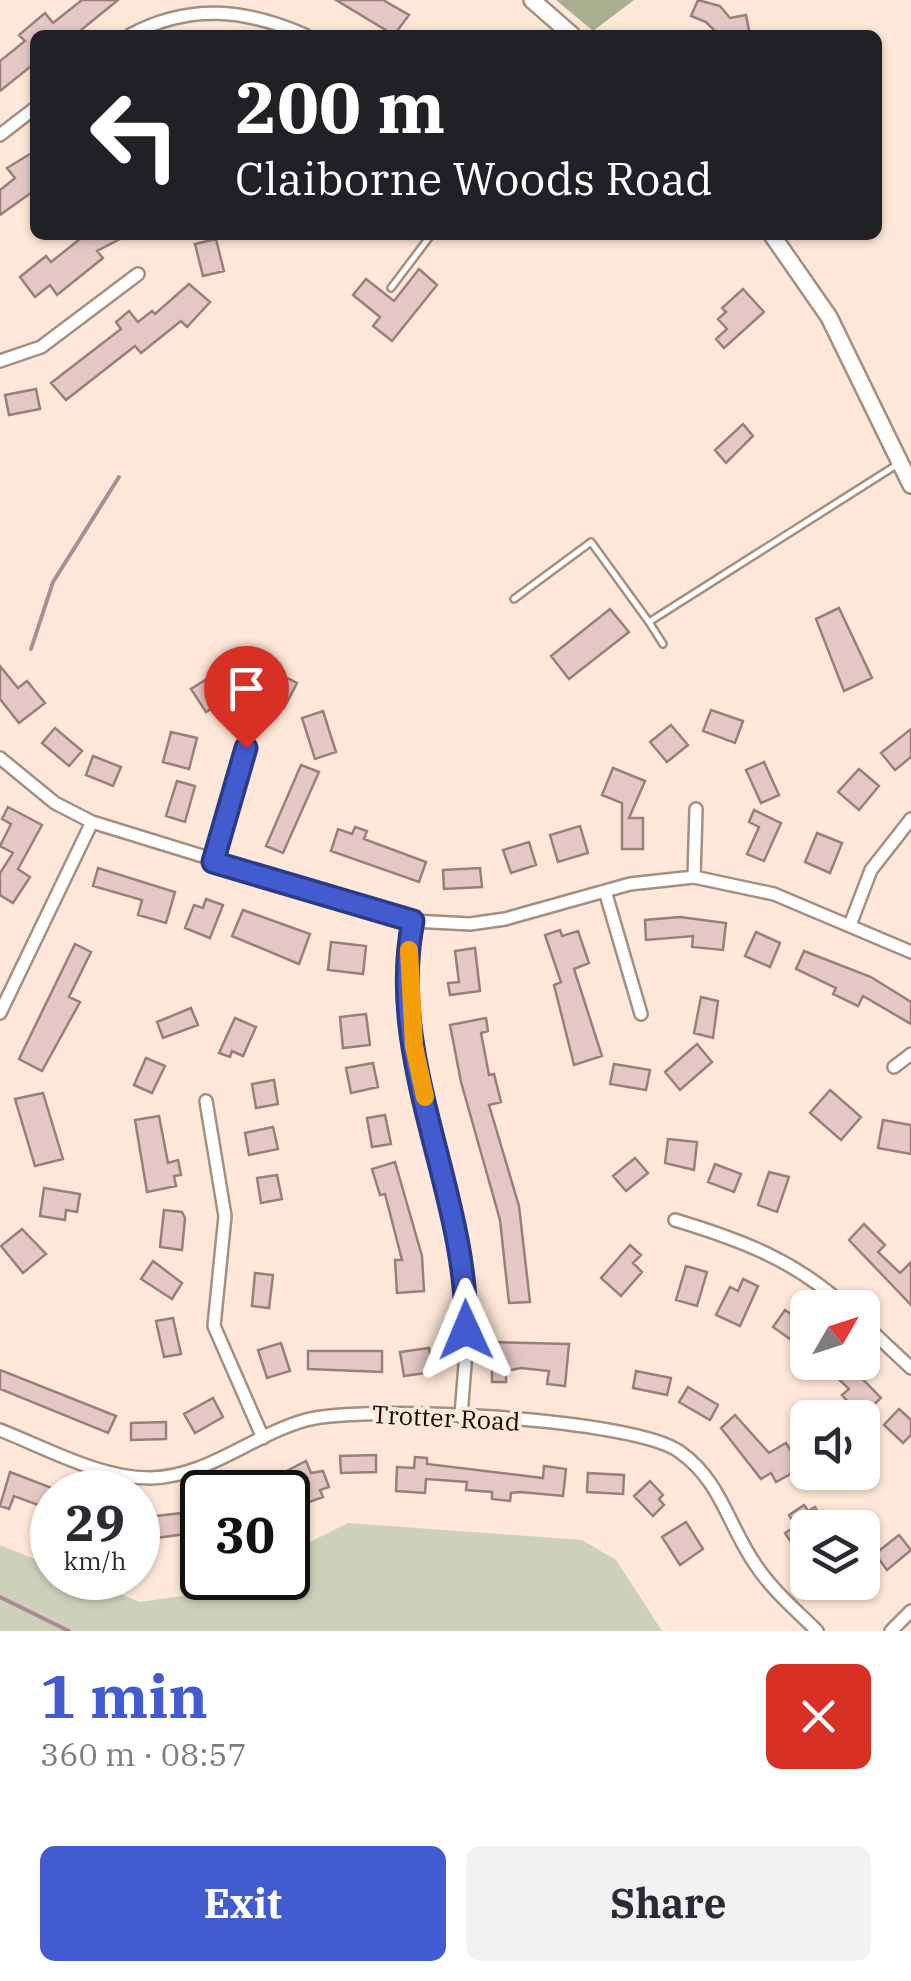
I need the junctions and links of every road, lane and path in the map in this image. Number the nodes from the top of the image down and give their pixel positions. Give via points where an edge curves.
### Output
1 (532, 0) edge
2 (140, 30) edge
3 (290, 30) edge
4 (566, 30) edge
5 (30, 112) edge
6 (0, 135) edge
7 (426, 240) edge
8 (776, 240) edge
9 (138, 274) dead end
10 (391, 288) dead end
11 (0, 361) edge
12 (900, 463) junction
13 (911, 485) edge
14 (514, 599) dead end
15 (649, 622) junction
16 (663, 644) dead end
17 (246, 748) dead end
18 (0, 758) edge
19 (696, 809) dead end
20 (911, 819) edge
21 (92, 822) junction
22 (213, 862) junction
23 (694, 878) junction
24 (606, 891) junction
25 (413, 921) junction
26 (850, 925) junction
27 (911, 952) edge
28 (0, 1013) edge
29 (641, 1014) dead end
30 (911, 1054) edge
31 (894, 1067) dead end
32 (206, 1101) dead end
33 (675, 1220) dead end
34 (825, 1290) edge
35 (880, 1339) edge
36 (911, 1368) edge
37 (461, 1417) junction
38 (0, 1430) edge
39 (263, 1438) junction
40 (911, 1611) edge
41 (817, 1631) edge
42 (892, 1631) edge

1 - 4 main road
2 - 3 street via 204,11 241,13
5 - 6 street
7 - 10 lane
8 - 12 main road via 829,316
9 - 11 street via 41,348
12 - 13 main road
12 - 15 lane
14 - 15 lane via 591,542
15 - 16 lane
17 - 22 street
18 - 21 street via 56,804
19 - 23 street
20 - 26 street via 871,870
21 - 22 street
21 - 28 street
22 - 25 street
23 - 24 street
23 - 26 street via 752,888
24 - 25 street via 505,919
24 - 29 street
25 - 37 street via 408,987 414,1046 465,1272
26 - 27 street
30 - 31 street
32 - 39 street via 225,1216 214,1326
33 - 34 street via 762,1248
35 - 36 street
37 - 39 street, Trotter Road via 336,1413
37 - 41 street, Trotter Road via 628,1432 678,1450 718,1490 755,1565
38 - 39 street, Trotter Road via 105,1471 144,1478 198,1470
40 - 42 street

